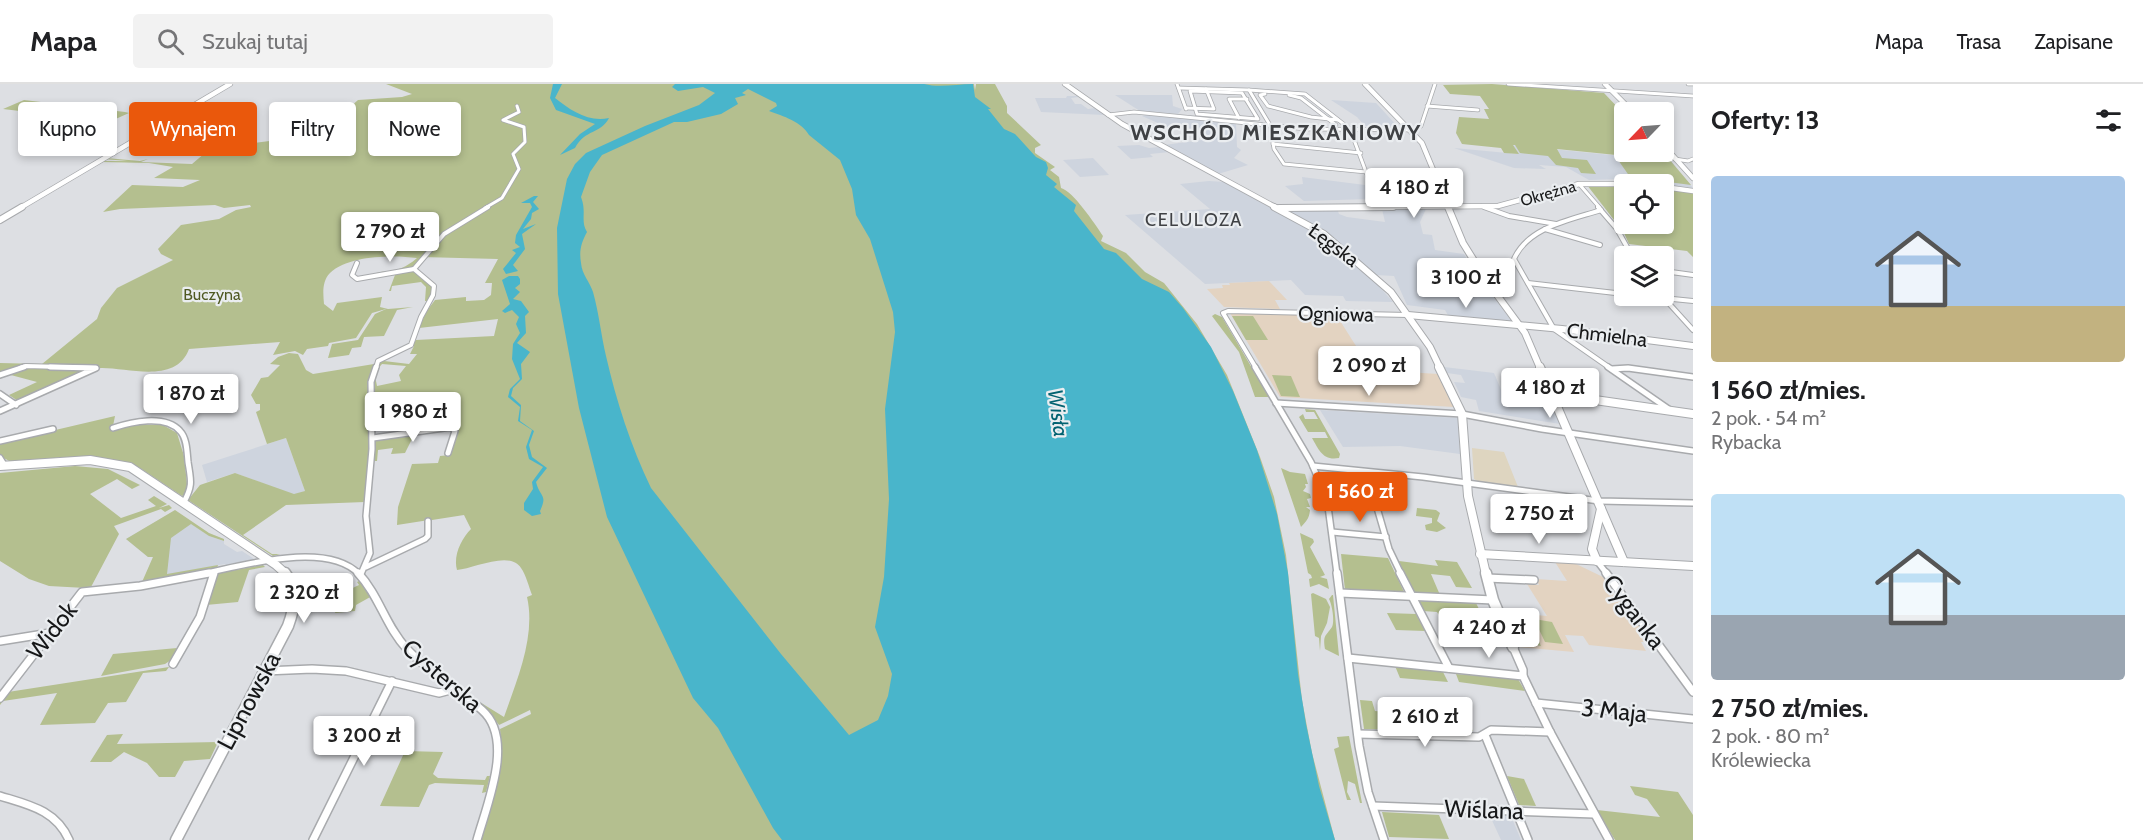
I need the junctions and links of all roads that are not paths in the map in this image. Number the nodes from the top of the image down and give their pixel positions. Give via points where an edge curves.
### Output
1 (230, 84) edge
2 (1065, 84) edge
3 (1365, 84) edge
4 (1435, 84) edge
5 (1508, 84) edge
6 (1605, 84) edge
7 (1688, 84) edge
8 (1693, 84) edge
9 (1178, 86) edge
10 (1206, 90) junction
11 (1249, 90) junction
12 (1271, 92) junction
13 (1615, 93) junction
14 (1678, 96) junction
15 (1693, 96) edge
16 (1246, 99) junction
17 (1255, 99) junction
18 (1624, 102) edge
19 (1693, 102) edge
20 (1258, 105) junction
21 (1266, 105) junction
22 (517, 106) dead end
23 (1427, 106) junction
24 (1186, 108) junction
25 (1195, 108) junction
26 (1478, 110) dead end
27 (1108, 115) junction
28 (1187, 117) junction
29 (1239, 120) junction
30 (1330, 120) junction
31 (1338, 120) junction
32 (1270, 125) junction
33 (1336, 125) dead end
34 (1350, 129) junction
35 (1410, 131) junction
36 (1273, 144) junction
37 (1360, 153) junction
38 (1675, 159) joint
39 (1693, 159) edge
40 (1688, 161) junction
41 (1681, 165) junction
42 (1366, 172) junction
43 (1693, 178) edge
44 (1579, 184) junction
45 (1614, 184) edge
46 (1674, 189) edge
47 (1693, 191) edge
48 (1379, 207) junction
49 (1448, 207) junction
50 (1481, 207) junction
51 (1277, 208) junction
52 (1601, 210) junction
53 (0, 220) edge
54 (1557, 224) junction
55 (1545, 229) junction
56 (1600, 245) dead end
57 (1626, 246) edge
58 (357, 263) dead end
59 (414, 269) junction
60 (1674, 273) edge
61 (1693, 275) edge
62 (1528, 283) junction
63 (1614, 293) edge
64 (1674, 298) edge
65 (1693, 301) edge
66 (1671, 306) edge
67 (1408, 315) junction
68 (1521, 327) junction
69 (1554, 329) junction
70 (1693, 330) edge
71 (1693, 346) edge
72 (1612, 369) junction
73 (0, 375) edge
74 (1693, 376) edge
75 (0, 394) edge
76 (1553, 394) junction
77 (1276, 403) junction
78 (16, 405) junction
79 (0, 411) edge
80 (1671, 411) junction
81 (1462, 414) junction
82 (1693, 414) edge
83 (112, 428) dead end
84 (53, 429) dead end
85 (1569, 433) junction
86 (373, 438) junction
87 (0, 441) edge
88 (1693, 451) edge
89 (448, 453) dead end
90 (0, 458) edge
91 (2, 466) edge
92 (1313, 466) junction
93 (1467, 484) junction
94 (1373, 494) dead end
95 (184, 502) junction
96 (1693, 503) edge
97 (1600, 505) junction
98 (428, 521) dead end
99 (1332, 532) junction
100 (1386, 537) junction
101 (1480, 555) junction
102 (270, 561) junction
103 (1597, 561) junction
104 (1624, 562) junction
105 (1693, 566) edge
106 (366, 567) junction
107 (214, 572) junction
108 (361, 575) junction
109 (1487, 578) junction
110 (1534, 580) dead end
111 (82, 592) joint
112 (1340, 593) junction
113 (1412, 597) junction
114 (1493, 600) junction
115 (50, 633) junction
116 (0, 641) edge
117 (1513, 647) joint
118 (1348, 658) junction
119 (173, 664) dead end
120 (1449, 668) junction
121 (265, 671) junction
122 (1523, 676) junction
123 (392, 681) junction
124 (4, 689) edge
125 (454, 689) junction
126 (1693, 692) edge
127 (0, 698) edge
128 (1536, 703) junction
129 (1693, 719) edge
130 (1550, 732) junction
131 (1358, 734) junction
132 (1485, 735) junction
133 (0, 796) edge
134 (1373, 806) junction
135 (1516, 811) junction
136 (1594, 814) junction
137 (69, 840) edge
138 (176, 840) edge
139 (313, 840) edge
140 (477, 840) edge
141 (1384, 840) edge
142 (1528, 840) edge
143 (1609, 840) edge

1 - 53 street
2 - 27 street, Łęgska
3 - 35 street
4 - 23 street
5 - 13 street
6 - 13 street
7 - 8 street
9 - 10 street
9 - 24 street
10 - 11 street
10 - 16 street via 1241,93
10 - 25 street via 1190,92
10 - 25 street via 1214,109
11 - 12 street
11 - 17 street
12 - 21 street via 1260,94
12 - 30 street via 1301,97
12 - 31 street via 1303,93
13 - 14 street
13 - 18 street
14 - 15 street
14 - 19 street
16 - 17 street
16 - 29 street via 1229,99
16 - 29 street via 1258,119
17 - 20 street
20 - 21 street
20 - 32 street
21 - 30 street
22 - 59 street via 519,112 502,120 525,130 525,142 513,154 519,169 506,194 444,234
23 - 26 street
23 - 35 street via 1420,127
24 - 25 street
24 - 28 street
25 - 29 street via 1199,115
27 - 28 street via 1130,112
27 - 51 street, Łęgska
28 - 29 street
29 - 32 street
30 - 31 street
30 - 33 street
31 - 34 street
32 - 34 street
32 - 36 street
34 - 35 street
34 - 37 street
35 - 49 street via 1425,148
36 - 37 street
36 - 42 street via 1287,165
37 - 42 street
38 - 40 street
38 - 41 street
39 - 40 street
40 - 41 street
41 - 43 street
42 - 48 street
44 - 45 street, Okrężna
44 - 50 street, Okrężna via 1518,202
44 - 52 street
46 - 47 street
48 - 49 street, Okrężna
48 - 51 street, Okrężna
49 - 50 street, Okrężna
49 - 68 street via 1475,263
50 - 54 street
51 - 67 street, Łęgska via 1329,237 1388,288
52 - 54 street
52 - 57 street
54 - 55 street
55 - 56 street
55 - 62 street via 1530,238 1514,257
58 - 59 street via 352,275 357,279
59 - 86 street via 432,280 436,293 420,319 411,345 377,363 370,388
60 - 61 street
62 - 63 street
62 - 69 street
64 - 65 street
66 - 70 street
67 - 68 street, Ogniowa
67 - 77 street, Ogniowa via 1224,312
67 - 81 street, Łęgska via 1432,351
68 - 69 street, Chmielna
68 - 76 street
69 - 71 street, Chmielna
69 - 72 street
72 - 74 street
72 - 80 street
73 - 78 street via 27,366 96,368
75 - 78 street
76 - 80 street
76 - 85 street
77 - 81 street
77 - 92 street
78 - 79 street
80 - 82 street
81 - 85 street
81 - 93 street, Łęgska
83 - 95 street via 150,421 179,429 184,437 192,484
84 - 87 street
85 - 88 street
85 - 97 street
86 - 89 street via 451,426 455,431
86 - 106 street via 366,516 370,553
90 - 91 street
91 - 95 street, Lipnowska via 81,460 117,463 134,469
92 - 93 street
92 - 99 street via 1328,499
93 - 97 street
93 - 101 street, Łęgska
94 - 100 street
95 - 102 street, Lipnowska
96 - 97 street
97 - 103 street via 1592,549
97 - 104 street
98 - 106 street via 425,539
99 - 100 street
99 - 112 street
100 - 113 street
101 - 103 street
101 - 109 street, Łęgska
102 - 107 street
102 - 108 street via 329,559 350,566
102 - 121 street, Lipnowska via 291,580 296,601
103 - 104 street
103 - 126 street, Cyganka
104 - 105 street
106 - 108 street
107 - 111 street
107 - 119 street via 200,617
108 - 125 street, Cysterska via 400,642
109 - 110 street
109 - 114 street, Łęgska
111 - 115 street, Widok
112 - 113 street
112 - 118 street
113 - 114 street
113 - 120 street
114 - 117 street, Łęgska
115 - 116 street
115 - 124 street, Widok
117 - 122 street, Łęgska
118 - 120 street
118 - 131 street
120 - 122 street
121 - 123 street via 335,670
121 - 138 street, Lipnowska
122 - 128 street, Łęgska
123 - 125 street via 439,693
123 - 139 street
124 - 127 street, Widok
125 - 140 street, Cysterska via 490,717 498,738 498,756
128 - 129 street, 3 Maja
128 - 130 street, Łęgska
130 - 132 street via 1491,730
130 - 136 street, Łęgska
131 - 132 street
131 - 134 street
132 - 135 street
133 - 137 street via 47,812 60,822
134 - 135 street, Wiślana
134 - 141 street
135 - 136 street, Wiślana
135 - 142 street
136 - 143 street, Łęgska

